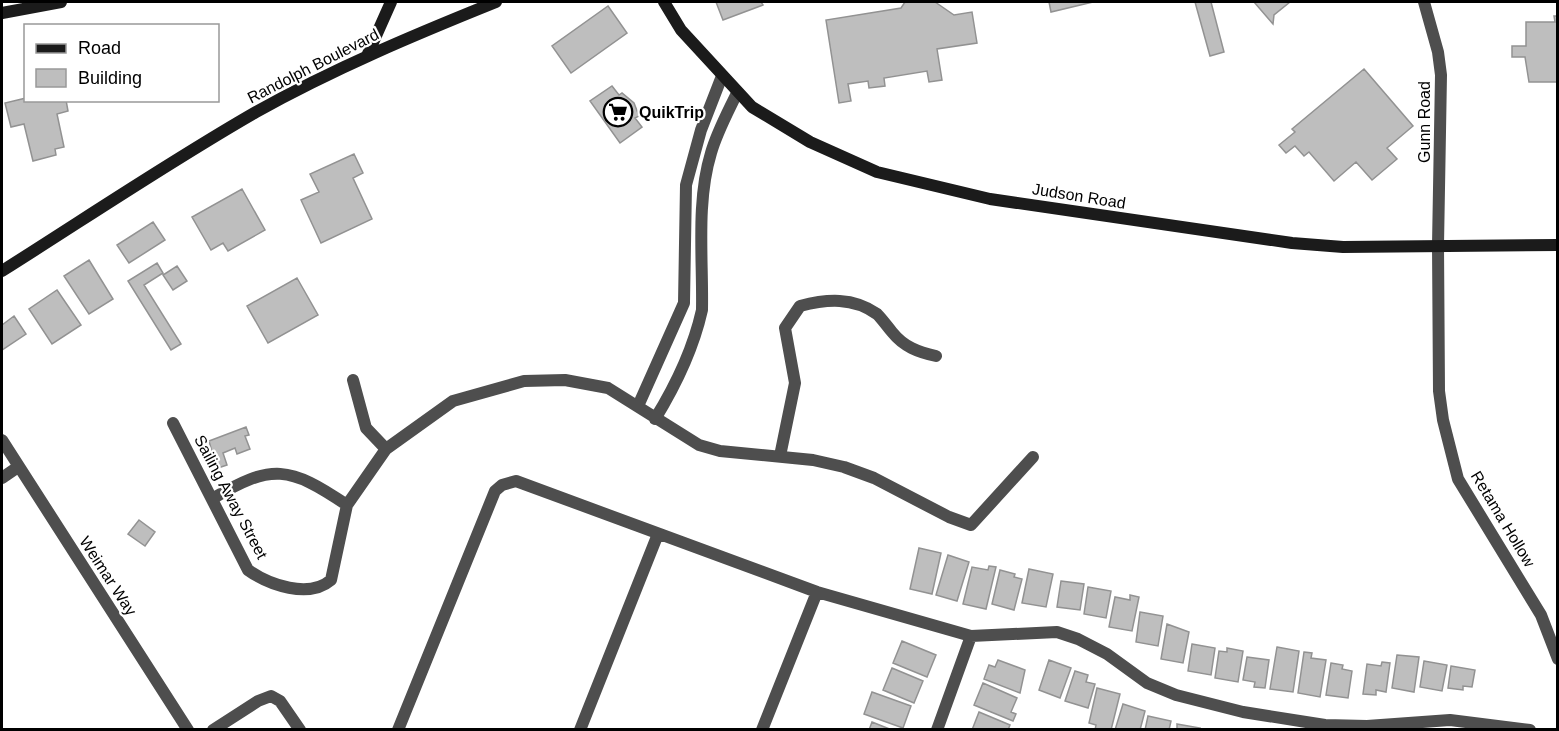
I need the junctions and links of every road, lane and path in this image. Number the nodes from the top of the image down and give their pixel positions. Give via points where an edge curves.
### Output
1 (61, 2) edge
2 (391, 2) edge
3 (496, 2) edge
4 (664, 2) edge
5 (1424, 2) edge
6 (2, 13) edge
7 (367, 56) junction
8 (722, 76) junction
9 (737, 93) junction
10 (1438, 245) junction
11 (1557, 245) edge
12 (2, 271) edge
13 (936, 356) dead end
14 (354, 380) dead end
15 (638, 406) junction
16 (655, 419) junction
17 (174, 423) dead end
18 (2, 440) edge
19 (386, 449) junction
20 (780, 456) junction
21 (1033, 457) dead end
22 (18, 467) junction
23 (2, 478) edge
24 (212, 499) junction
25 (347, 505) junction
26 (658, 534) junction
27 (817, 592) junction
28 (971, 636) junction
29 (1557, 659) edge
30 (1421, 726) edge
31 (188, 729) edge
32 (213, 729) edge
33 (300, 729) edge
34 (398, 729) edge
35 (580, 729) edge
36 (762, 729) edge
37 (938, 729) edge
38 (1530, 729) edge

1 - 6 main road
2 - 7 main road
3 - 7 main road, Randolph Boulevard
4 - 8 main road, Judson Road via 681,30
5 - 10 street, Gunn Road via 1441,75
7 - 12 main road, Randolph Boulevard via 258,111
8 - 9 main road, Judson Road
8 - 15 street via 701,130 686,185 684,303
9 - 10 main road, Judson Road via 810,142 877,172 990,199 1292,243 1343,247
9 - 16 street via 711,152 706,175 699,326
10 - 11 main road, Judson Road
10 - 29 street, Retama Hollow via 1439,392 1458,479 1541,615
13 - 20 street via 916,352 899,341 878,315 861,306 825,299 800,306 785,328 795,383
14 - 19 street via 366,428
15 - 16 street
15 - 19 street via 592,383 524,381 453,401
16 - 20 street via 699,446
17 - 24 street, Sailing Away Street
18 - 22 street, Weimar Way
19 - 25 street
20 - 21 street via 823,462 874,478 971,525
22 - 23 street
22 - 31 street, Weimar Way
24 - 25 street via 245,479 268,473 303,479
24 - 25 street, Sailing Away Street via 248,570 264,582 287,587 323,587 331,580
26 - 27 street
26 - 34 street via 516,481 502,484 495,491
26 - 35 street
27 - 28 street
27 - 36 street
28 - 30 street via 1057,632 1107,654 1147,683 1176,695 1243,712 1325,725
28 - 37 street
30 - 38 street via 1470,722
32 - 33 street via 271,696 280,701

